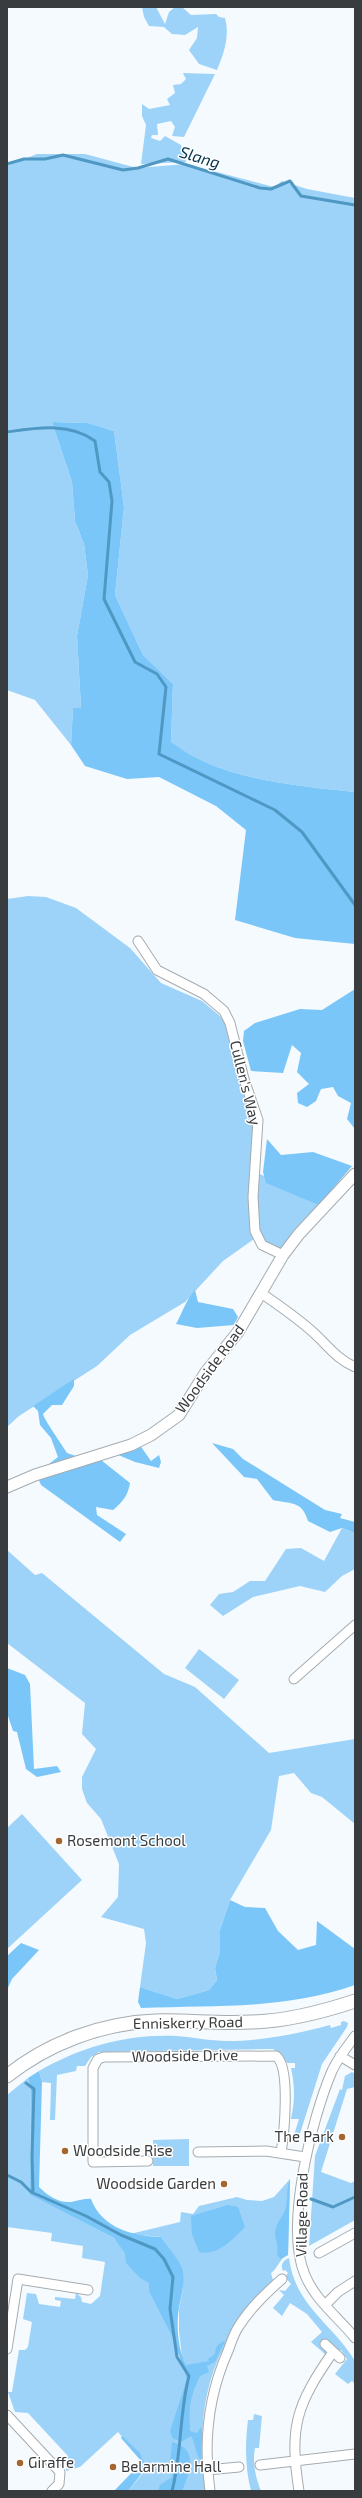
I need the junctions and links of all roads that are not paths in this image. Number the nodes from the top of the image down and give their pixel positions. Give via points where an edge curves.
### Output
1 (138, 941) dead end
2 (355, 1174) edge
3 (283, 1256) junction
4 (261, 1293) junction
5 (355, 1367) edge
6 (7, 1487) edge
7 (355, 1625) edge
8 (294, 1679) dead end
9 (355, 2001) edge
10 (355, 2036) edge
11 (340, 2056) junction
12 (355, 2065) edge
13 (7, 2076) edge
14 (198, 2152) dead end
15 (281, 2153) junction
16 (305, 2157) junction
17 (148, 2161) dead end
18 (355, 2233) edge
19 (319, 2253) dead end
20 (282, 2278) dead end
21 (355, 2281) edge
22 (88, 2290) dead end
23 (325, 2306) junction
24 (355, 2338) edge
25 (325, 2344) dead end
26 (7, 2349) edge
27 (333, 2352) junction
28 (340, 2358) dead end
29 (7, 2414) edge
30 (355, 2454) edge
31 (294, 2461) junction
32 (260, 2465) dead end
33 (239, 2467) dead end
34 (207, 2470) junction
35 (52, 2491) edge
36 (210, 2491) edge
37 (299, 2491) edge

1 - 3 street, Cullen's Way via 157,970 204,994 224,1011 230,1023 244,1079 258,1120 253,1198 255,1231 262,1246
2 - 3 street, Woodside Road via 299,1234
3 - 4 street, Woodside Road
4 - 5 street via 316,1335 335,1356
4 - 6 street, Woodside Road via 238,1332 209,1368 179,1415 151,1435 131,1445 35,1475
7 - 8 street
9 - 13 main road, Enniskerry Road via 307,2015 276,2020 154,2021 112,2027 56,2046
10 - 11 street, Village Road
11 - 12 street
11 - 16 street, Village Road via 332,2072
14 - 15 street
15 - 16 street
15 - 17 street, Woodside Drive via 284,2131 284,2069 276,2056 98,2060 93,2068 93,2162
16 - 23 street, Village Road via 300,2197 300,2255 304,2274
18 - 19 street
20 - 34 street via 259,2299 238,2327 218,2371 211,2399
21 - 23 street via 338,2292
22 - 26 street via 18,2280
23 - 24 street, Village Road
25 - 27 street
27 - 28 street
27 - 31 street via 313,2380 297,2415
29 - 35 street via 60,2472 59,2484
30 - 31 street
31 - 32 street
31 - 37 street
33 - 34 street
34 - 36 street

